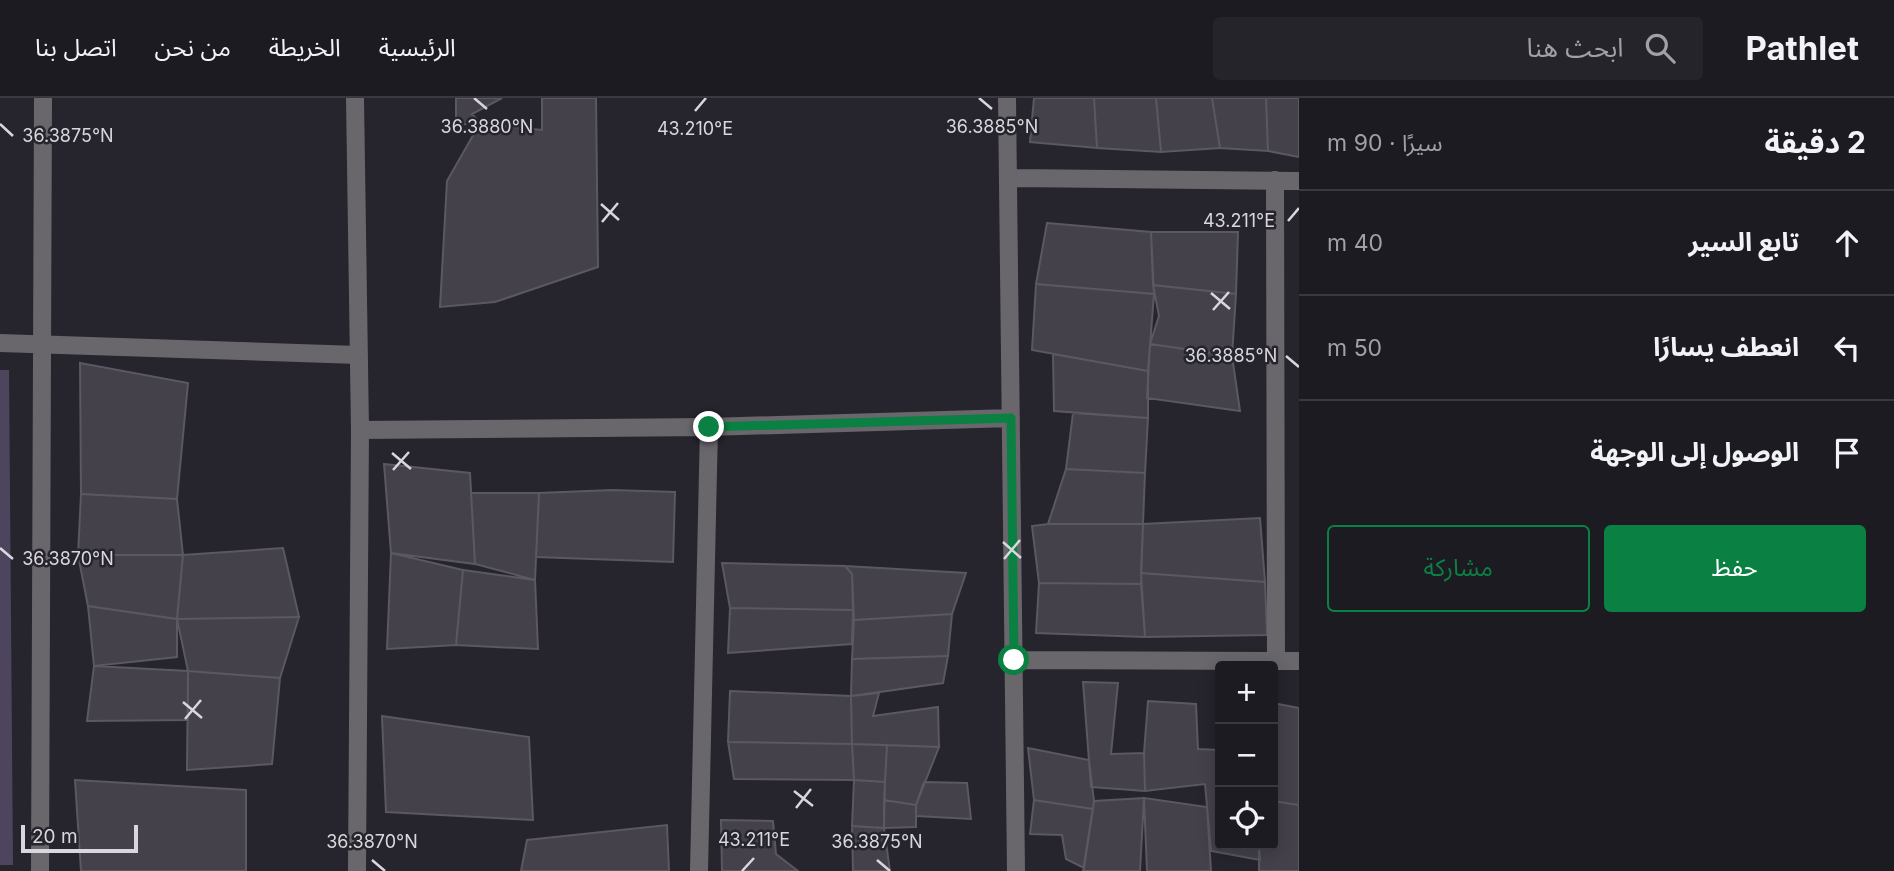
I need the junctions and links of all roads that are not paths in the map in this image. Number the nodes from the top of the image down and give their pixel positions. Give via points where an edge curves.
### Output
1 (43, 98) edge
2 (355, 98) edge
3 (1007, 98) edge
4 (1008, 178) junction
5 (1275, 180) junction
6 (1299, 181) edge
7 (0, 343) edge
8 (42, 345) junction
9 (358, 355) junction
10 (1011, 418) junction
11 (709, 427) junction
12 (360, 430) junction
13 (1014, 660) junction
14 (1276, 661) joint
15 (1278, 661) edge
16 (1299, 661) edge
17 (40, 871) edge
18 (357, 871) edge
19 (699, 871) edge
20 (1016, 871) edge

1 - 8 street
2 - 9 street
3 - 4 street
4 - 5 street
4 - 10 street
5 - 6 street
5 - 14 street
7 - 8 street
8 - 9 street
8 - 17 street
9 - 12 street
10 - 11 street
10 - 13 street
11 - 12 street
11 - 19 street
12 - 18 street
13 - 14 street
13 - 20 street
15 - 16 street

